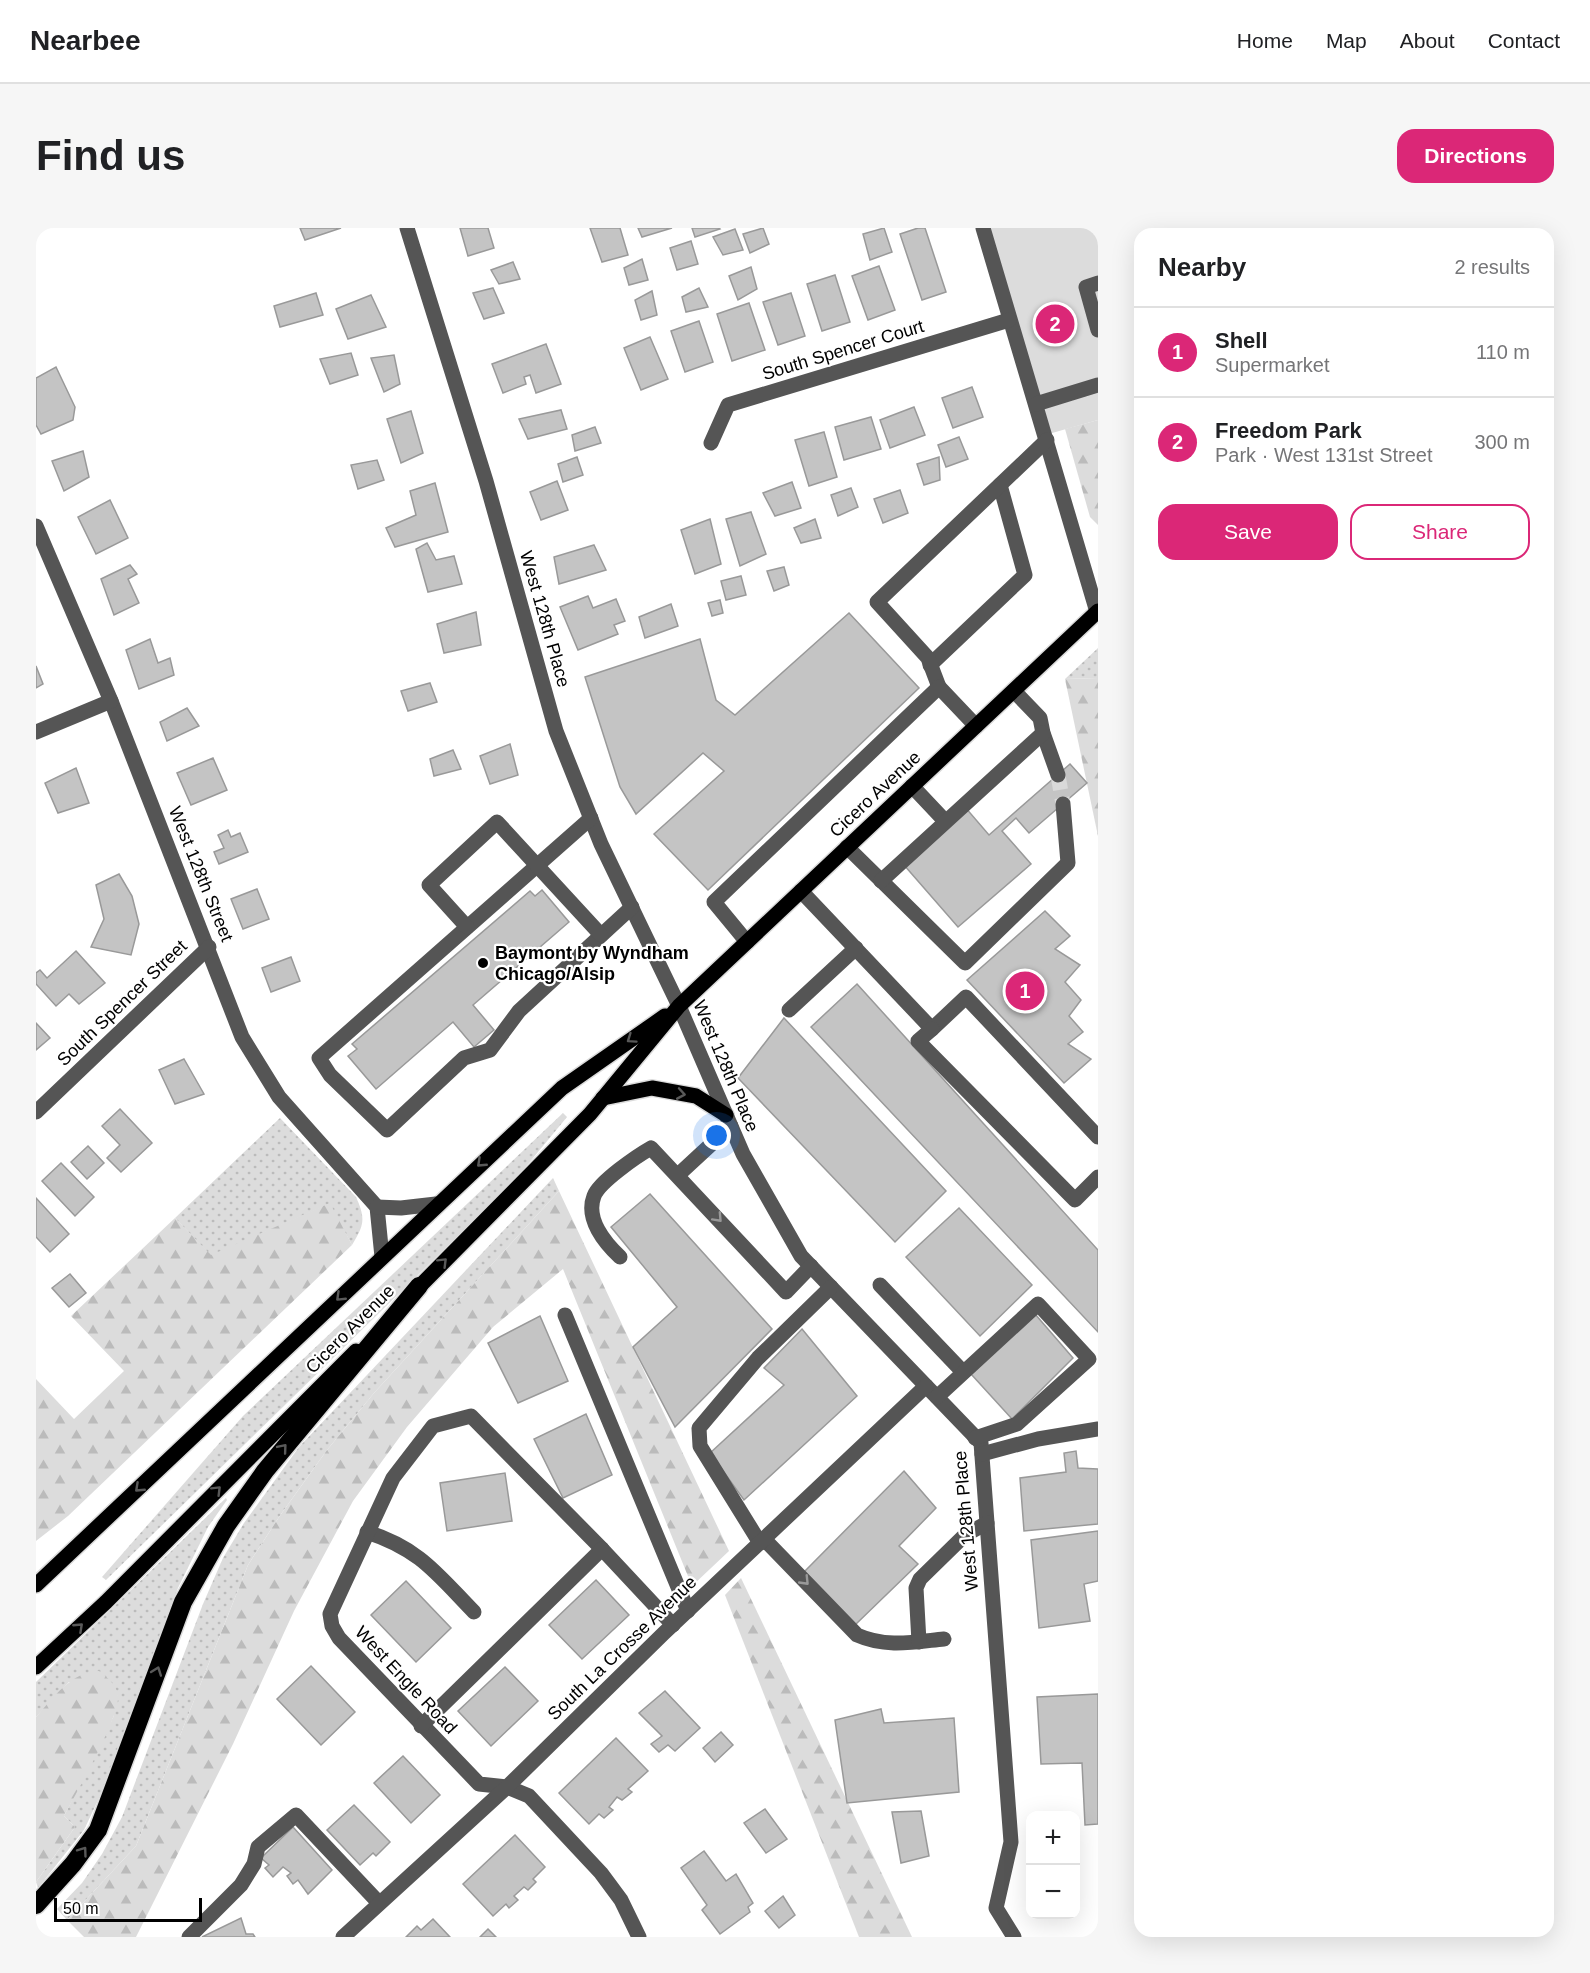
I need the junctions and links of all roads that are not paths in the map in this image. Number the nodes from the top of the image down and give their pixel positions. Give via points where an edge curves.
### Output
1 (407, 228) edge
2 (983, 228) edge
3 (1098, 283) edge
4 (1009, 321) junction
5 (1098, 330) edge
6 (1098, 385) edge
7 (1036, 404) junction
8 (1047, 440) junction
9 (711, 443) dead end
10 (1000, 485) junction
11 (36, 526) edge
12 (1098, 612) edge
13 (930, 665) junction
14 (939, 687) junction
15 (1014, 691) junction
16 (111, 701) junction
17 (976, 726) junction
18 (36, 732) edge
19 (1042, 734) junction
20 (1058, 775) tunnel mouth
21 (912, 786) junction
22 (1062, 804) tunnel mouth
23 (591, 818) junction
24 (945, 821) junction
25 (848, 847) junction
26 (537, 866) junction
27 (881, 881) junction
28 (801, 891) junction
29 (632, 907) junction
30 (467, 927) junction
31 (601, 935) junction
32 (747, 942) junction
33 (209, 947) junction
34 (856, 948) junction
35 (679, 1006) junction
36 (789, 1010) dead end
37 (932, 1029) junction
38 (603, 1098) junction
39 (36, 1112) edge
40 (729, 1120) junction
41 (1098, 1137) edge
42 (678, 1175) junction
43 (1098, 1177) edge
44 (436, 1204) junction
45 (377, 1207) junction
46 (382, 1257) junction
47 (620, 1257) dead end
48 (812, 1266) junction
49 (880, 1285) dead end
50 (419, 1286) junction
51 (831, 1287) junction
52 (565, 1315) dead end
53 (963, 1372) junction
54 (931, 1391) junction
55 (1098, 1429) edge
56 (975, 1438) junction
57 (982, 1454) junction
58 (987, 1523) junction
59 (367, 1532) junction
60 (762, 1541) junction
61 (602, 1549) junction
62 (36, 1585) edge
63 (688, 1611) junction
64 (474, 1612) dead end
65 (673, 1625) junction
66 (944, 1639) dead end
67 (919, 1642) junction
68 (36, 1667) edge
69 (422, 1726) junction
70 (507, 1787) junction
71 (379, 1903) junction
72 (36, 1905) edge
73 (189, 1937) edge
74 (343, 1937) edge
75 (639, 1937) edge
76 (1014, 1937) edge

1 - 23 street, West 128th Place via 486,481 556,731
2 - 4 street
3 - 5 street via 1086,287
4 - 7 street
4 - 9 street, South Spencer Court via 728,405
6 - 7 street
7 - 8 street
8 - 10 street
8 - 12 street
10 - 13 street via 1025,575
10 - 13 street via 877,602
11 - 16 street, West 128th Street
12 - 15 main road, Cicero Avenue
13 - 14 street
14 - 17 street
14 - 32 street via 714,902
15 - 17 main road, Cicero Avenue
15 - 19 street via 1041,718
16 - 18 street
16 - 33 street, West 128th Street
17 - 21 main road, Cicero Avenue
19 - 20 street
19 - 24 street
21 - 24 street
21 - 25 main road, Cicero Avenue
22 - 27 street via 1068,863 965,963
23 - 26 street
23 - 29 street, West 128th Place
24 - 27 street
25 - 27 street
25 - 28 main road, Cicero Avenue
26 - 30 street
26 - 30 street via 497,822 429,885
26 - 31 street
28 - 32 main road, Cicero Avenue
28 - 34 street
29 - 31 street
29 - 35 street, West 128th Place
30 - 31 street via 319,1058 330,1075 387,1130 464,1058 490,1050 519,1011
32 - 35 main road, Cicero Avenue
33 - 39 street, South Spencer Street
33 - 45 street, West 128th Street via 242,1037 279,1097
34 - 36 street
34 - 37 street
35 - 38 main road, Cicero Avenue
35 - 40 street, West 128th Place
35 -> 44 main road, Cicero Avenue via 562,1088
37 - 41 street via 966,997
37 - 43 street via 918,1041 1075,1200
38 -> 40 main road via 651,1088 696,1096
50 -> 38 main road, Cicero Avenue
40 - 42 street
40 - 48 street, West 128th Place via 743,1154 801,1256
42 - 47 street via 651,1148 630,1160 594,1195 592,1210 602,1241
42 -> 48 street via 786,1292
44 - 45 street
44 - 46 main road, Cicero Avenue
45 - 46 street
46 -> 62 main road, Cicero Avenue
48 - 51 street, West 128th Place
49 - 53 street
68 -> 50 main road, Cicero Avenue via 106,1602
72 -> 50 highway via 98,1830 183,1602 226,1526 265,1471
51 - 54 street, West 128th Place
51 - 60 street via 758,1358 699,1428 700,1446
52 - 63 street
53 - 54 street, South La Crosse Avenue
53 - 56 street, South La Crosse Avenue via 1038,1304 1089,1359 1017,1424
54 - 56 street, West 128th Place
54 - 60 street, South La Crosse Avenue
55 - 57 street
56 - 57 street, West 128th Place via 981,1443
57 - 58 street, West 128th Place
58 - 67 street via 965,1535 920,1579 916,1588
58 - 76 street, West 128th Place via 1011,1842 996,1908
59 - 61 street, West Engle Road via 393,1478 433,1426 471,1416
59 - 64 street via 397,1541 425,1561
59 - 69 street, West Engle Road via 330,1614 332,1626
60 - 63 street, South La Crosse Avenue
60 -> 67 street via 857,1635 873,1642
61 - 65 street
61 - 69 street
63 - 65 street, South La Crosse Avenue
65 - 70 street, South La Crosse Avenue
66 - 67 street
69 - 70 street, West Engle Road via 479,1784
70 - 71 street, South La Crosse Avenue
70 - 75 street, West Engle Road via 529,1796 601,1873 621,1900
71 - 73 street via 296,1815 258,1847 242,1885
71 - 74 street, South La Crosse Avenue

